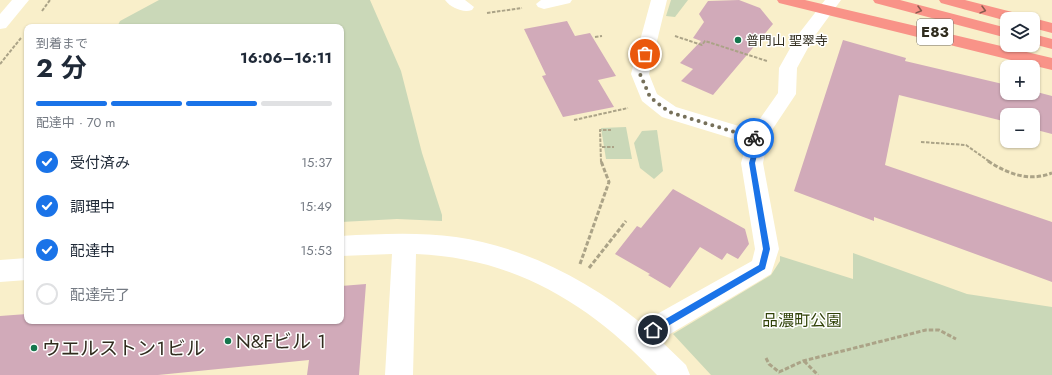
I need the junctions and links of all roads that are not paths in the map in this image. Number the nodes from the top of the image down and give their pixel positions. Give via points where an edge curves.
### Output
1 (21, 0) edge
2 (564, 0) edge
3 (659, 0) edge
4 (786, 0) edge
5 (818, 0) edge
6 (833, 0) edge
7 (881, 0) edge
8 (948, 0) edge
9 (544, 4) dead end
10 (1000, 14) edge
11 (0, 24) edge
12 (1040, 25) edge
13 (1052, 28) edge
14 (1000, 31) edge
15 (1040, 41) edge
16 (1052, 44) edge
17 (1052, 64) edge
18 (758, 140) junction
19 (404, 244) junction
20 (344, 246) edge
21 (24, 269) edge
22 (0, 271) edge
23 (639, 338) junction
24 (399, 375) edge
25 (676, 375) edge

1 - 11 street
2 - 9 street
3 - 18 street via 640,74 650,97 669,112
4 - 17 highway
5 - 17 highway, E83
6 - 18 street via 806,36 788,69 787,94 763,128
7 -> 14 highway, E83
8 -> 10 highway
12 - 13 highway
15 - 16 highway
18 - 23 street via 752,163 767,249 762,267
19 - 20 street
19 - 23 street via 443,246 492,255 526,267 581,294
19 - 24 street
21 - 22 street
23 - 25 street

